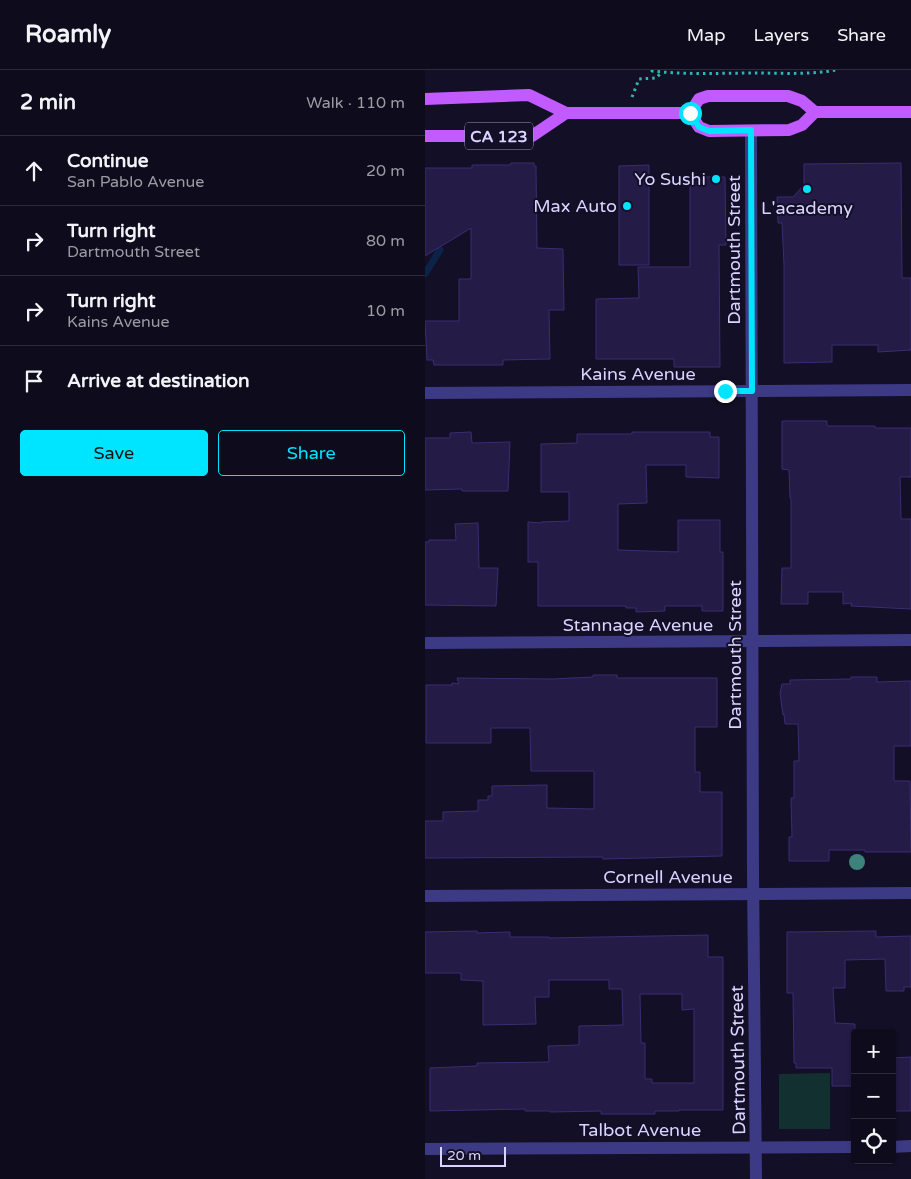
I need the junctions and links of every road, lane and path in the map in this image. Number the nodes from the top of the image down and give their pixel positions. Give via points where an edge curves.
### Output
1 (836, 70) edge
2 (652, 71) edge
3 (662, 72) junction
4 (425, 99) edge
5 (815, 112) junction
6 (911, 112) edge
7 (566, 113) junction
8 (627, 113) junction
9 (690, 113) junction
10 (751, 130) junction
11 (425, 136) edge
12 (911, 390) edge
13 (752, 391) junction
14 (425, 393) edge
15 (911, 640) edge
16 (753, 641) junction
17 (425, 643) edge
18 (911, 893) edge
19 (754, 894) junction
20 (425, 896) edge
21 (896, 1146) edge
22 (911, 1146) edge
23 (756, 1147) junction
24 (851, 1147) edge
25 (425, 1149) edge
26 (756, 1179) edge

1 - 3 path
2 - 3 path
3 - 8 path via 656,78 639,78
4 - 7 main road, CA 123 via 529,95
5 - 6 main road
5 - 9 main road via 802,101 789,96 708,96 699,100
5 - 10 main road via 802,125 789,130
7 - 8 main road, CA 123
7 - 11 main road, CA 123 via 532,136
8 - 9 main road, CA 123
9 - 10 main road via 699,127 709,131
10 - 13 street, Dartmouth Street
12 - 13 street, Kains Avenue
13 - 14 street, Kains Avenue
13 - 16 street, Dartmouth Street
15 - 16 street, Stannage Avenue
16 - 17 street, Stannage Avenue
16 - 19 street, Dartmouth Street
18 - 19 street, Cornell Avenue
19 - 20 street, Cornell Avenue
19 - 23 street, Dartmouth Street
21 - 22 street
23 - 24 street, Talbot Avenue
23 - 25 street, Talbot Avenue
23 - 26 street, Dartmouth Street

